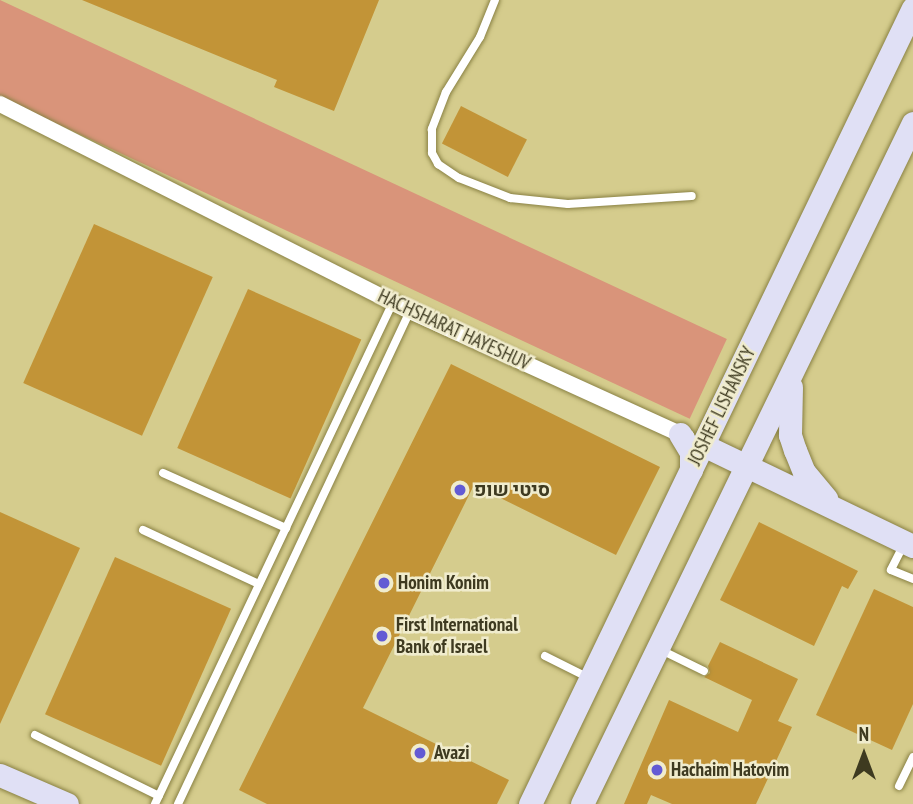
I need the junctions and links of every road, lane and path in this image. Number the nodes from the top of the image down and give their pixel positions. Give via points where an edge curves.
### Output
1 (495, 0) edge
2 (913, 8) edge
3 (0, 104) edge
4 (913, 122) edge
5 (692, 196) dead end
6 (393, 302) junction
7 (410, 311) junction
8 (792, 377) junction
9 (680, 433) junction
10 (703, 444) junction
11 (748, 466) junction
12 (691, 470) junction
13 (163, 473) dead end
14 (834, 507) junction
15 (286, 528) junction
16 (143, 530) dead end
17 (909, 543) edge
18 (913, 579) edge
19 (259, 584) junction
20 (659, 649) junction
21 (545, 656) dead end
22 (704, 671) dead end
23 (590, 679) junction
24 (35, 735) dead end
25 (913, 757) edge
26 (0, 775) edge
27 (899, 786) dead end
28 (157, 800) edge
29 (66, 804) edge
30 (178, 804) edge
31 (530, 804) edge
32 (582, 804) edge

1 - 5 lane via 480,37 446,92 432,129 432,153 438,164 458,178 510,198 568,204
2 - 10 main road, JOSHEF LISHANSKY
3 - 6 street, HACHSHARAT HAYESHUV
4 - 8 main road
6 - 7 street, HACHSHARAT HAYESHUV
6 - 15 lane
7 - 9 street, HACHSHARAT HAYESHUV
7 - 30 lane
8 - 11 main road
8 - 14 main road via 790,435 804,472
9 - 10 street, HACHSHARAT HAYESHUV
9 - 12 main road via 691,452
10 - 11 main road, HACHSHARAT HAYESHUV
10 - 12 main road, JOSHEF LISHANSKY
11 - 14 main road, HACHSHARAT HAYESHUV
11 - 20 main road
12 - 23 main road, JOSHEF LISHANSKY
13 - 15 lane
14 - 17 main road, HACHSHARAT HAYESHUV
15 - 19 lane
16 - 19 lane
17 - 18 lane via 891,569
19 - 28 lane
20 - 22 lane
20 - 32 main road
21 - 23 lane
23 - 31 main road, JOSHEF LISHANSKY
24 - 28 lane
25 - 27 lane
26 - 29 main road

